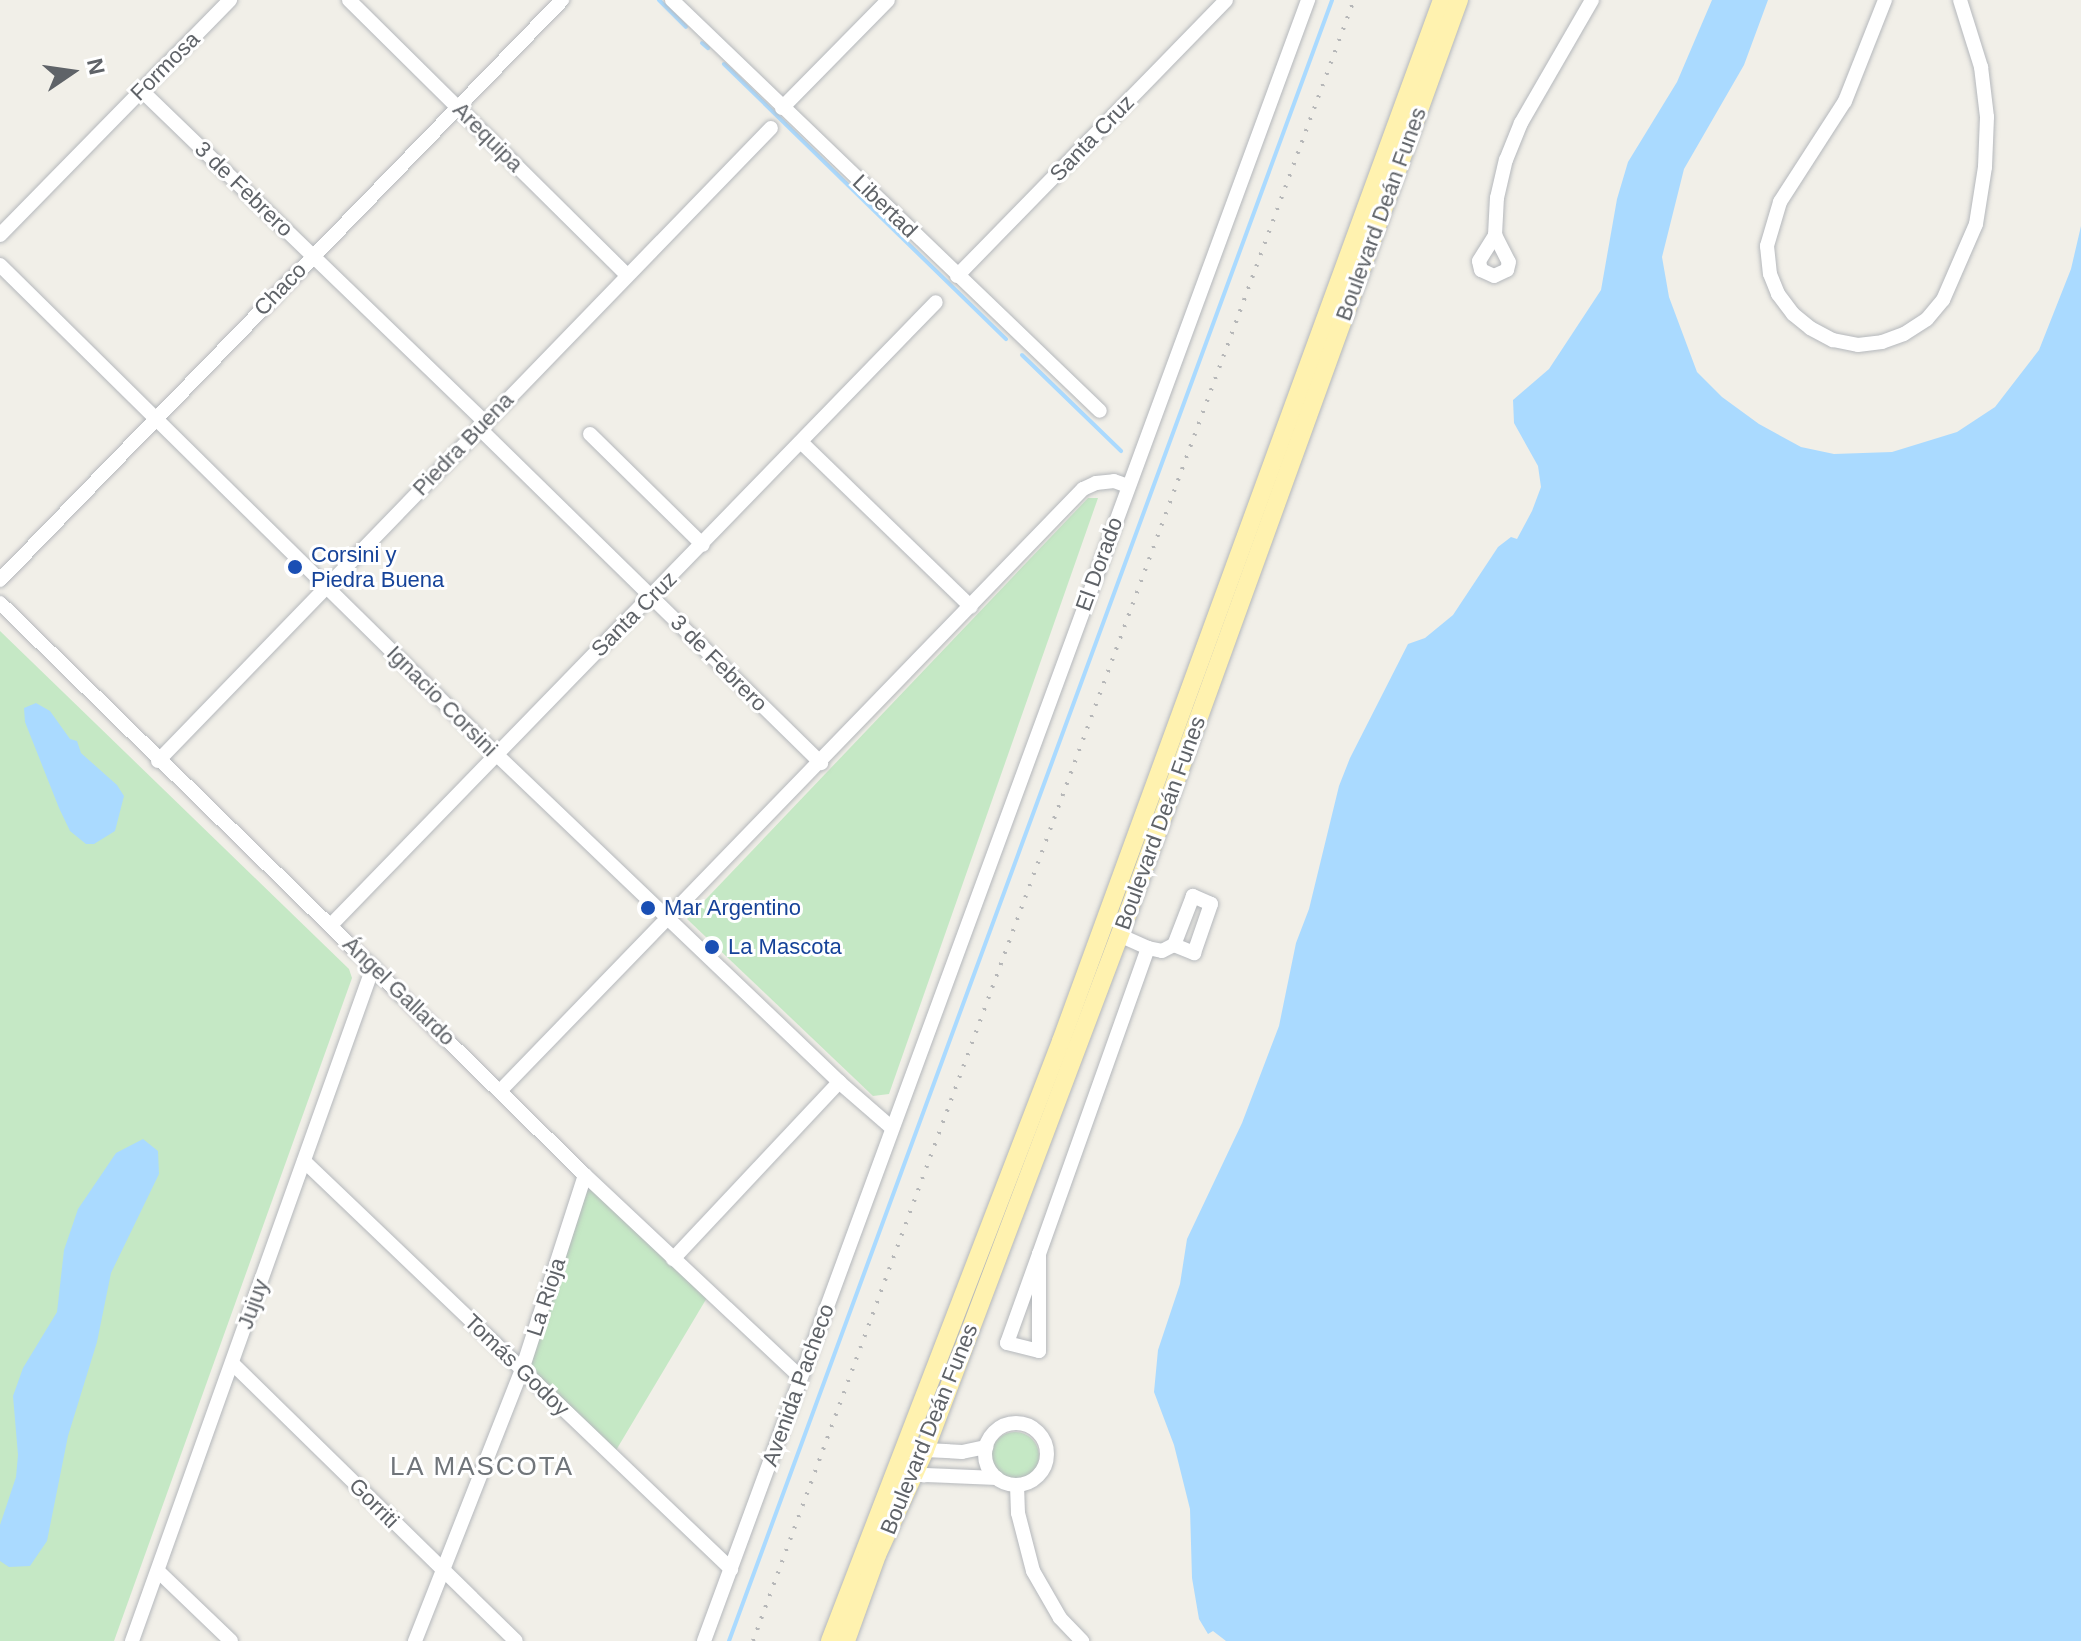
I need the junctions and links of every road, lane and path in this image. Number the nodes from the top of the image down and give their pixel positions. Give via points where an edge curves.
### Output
1 (230, 0) edge
2 (349, 0) edge
3 (562, 0) edge
4 (672, 0) edge
5 (888, 0) edge
6 (1226, 0) edge
7 (1308, 0) edge
8 (1442, 0) edge
9 (1459, 0) edge
10 (1592, 0) edge
11 (1960, 0) edge
12 (1885, 1) edge
13 (141, 90) junction
14 (457, 105) junction
15 (782, 108) junction
16 (771, 128) dead end
17 (0, 235) edge
18 (1495, 235) dead end
19 (312, 256) junction
20 (0, 265) edge
21 (627, 275) junction
22 (957, 276) junction
23 (936, 302) dead end
24 (1100, 411) dead end
25 (155, 417) junction
26 (482, 425) junction
27 (590, 434) dead end
28 (802, 443) junction
29 (1128, 486) junction
30 (703, 545) junction
31 (0, 580) edge
32 (326, 585) junction
33 (652, 597) junction
34 (0, 603) edge
35 (971, 607) junction
36 (496, 754) junction
37 (158, 761) junction
38 (821, 763) junction
39 (670, 918) junction
40 (331, 925) junction
41 (1119, 935) junction
42 (1174, 945) dead end
43 (1148, 948) junction
44 (373, 967) junction
45 (839, 1082) junction
46 (501, 1090) junction
47 (892, 1128) junction
48 (304, 1161) junction
49 (585, 1175) junction
50 (1039, 1254) junction
51 (673, 1259) junction
52 (232, 1363) junction
53 (522, 1370) junction
54 (800, 1377) junction
55 (917, 1446) junction
56 (986, 1447) junction
57 (907, 1470) junction
58 (997, 1478) junction
59 (1017, 1485) junction
60 (441, 1569) junction
61 (731, 1569) junction
62 (158, 1571) junction
63 (132, 1641) edge
64 (231, 1641) edge
65 (415, 1641) edge
66 (516, 1641) edge
67 (704, 1641) edge
68 (830, 1641) edge
69 (846, 1641) edge
70 (1082, 1641) edge

1 - 13 street, Formosa
2 - 14 street, Arequipa
3 - 14 street, Chaco
4 - 15 street, Libertad
5 - 15 street
6 - 22 street, Santa Cruz
7 - 29 street, El Dorado
8 - 55 main road, Boulevard Deán Funes
9 - 41 main road, Boulevard Deán Funes
10 - 18 street via 1521,123 1503,173
11 - 12 street via 1981,67 1987,117 1976,224 1943,300 1927,319 1904,334 1858,345 1833,340 1793,314 1770,274 1767,246 1780,202 1845,101
13 - 17 street, Formosa
13 - 19 street, 3 de Febrero
14 - 19 street, Chaco
14 - 21 street, Arequipa
15 - 22 street, Libertad
16 - 21 street, Piedra Buena
19 - 25 street, Chaco
19 - 26 street, 3 de Febrero
20 - 25 street, Ignacio Corsini
21 - 26 street, Piedra Buena
22 - 24 street, Libertad
23 - 28 street, Santa Cruz
25 - 31 street, Chaco
25 - 32 street, Ignacio Corsini
26 - 32 street, Piedra Buena
26 - 33 street, 3 de Febrero
27 - 30 street
28 - 30 street, Santa Cruz
28 - 35 street
29 - 35 street via 1114,481 1083,489
29 - 47 street, El Dorado
30 - 33 street, Santa Cruz
32 - 36 street, Ignacio Corsini
32 - 37 street, Piedra Buena
33 - 36 street, Santa Cruz
33 - 38 street, 3 de Febrero
34 - 37 street, Ángel Gallardo
35 - 38 street
36 - 39 street, Ignacio Corsini
36 - 40 street, Santa Cruz
37 - 40 street, Ángel Gallardo
38 - 39 street
39 - 45 street, Ignacio Corsini
39 - 46 street
40 - 44 street, Ángel Gallardo
41 - 43 street
41 - 55 main road, Boulevard Deán Funes
42 - 43 street via 1162,951
43 - 50 street
44 - 46 street, Ángel Gallardo
44 - 48 street, Jujuy
45 - 47 street, Ignacio Corsini
45 - 51 street
46 - 49 street, Ángel Gallardo
47 - 54 street, Avenida Pacheco
48 - 52 street, Jujuy
48 - 53 street, Tomás Godoy
49 - 51 street, Ángel Gallardo
49 - 53 street, La Rioja
50 - 50 street via 1039,1337 1039,1351 1007,1343
51 - 54 street, Ángel Gallardo
52 - 60 street, Gorriti
52 - 62 street, Jujuy
53 - 60 street, La Rioja
53 - 61 street, Tomás Godoy
54 - 61 street, Avenida Pacheco
55 - 56 street via 962,1452
55 - 57 main road, Boulevard Deán Funes
56 - 58 street via 987,1464
56 - 59 street via 997,1429 1017,1422 1043,1438 1043,1469
57 - 58 street
57 - 68 main road, Boulevard Deán Funes
57 - 69 main road, Boulevard Deán Funes
58 - 59 street
59 - 70 street via 1018,1513 1033,1571 1060,1618
60 - 65 street, La Rioja
60 - 66 street, Gorriti
61 - 67 street, Avenida Pacheco
62 - 63 street, Jujuy
62 - 64 street

